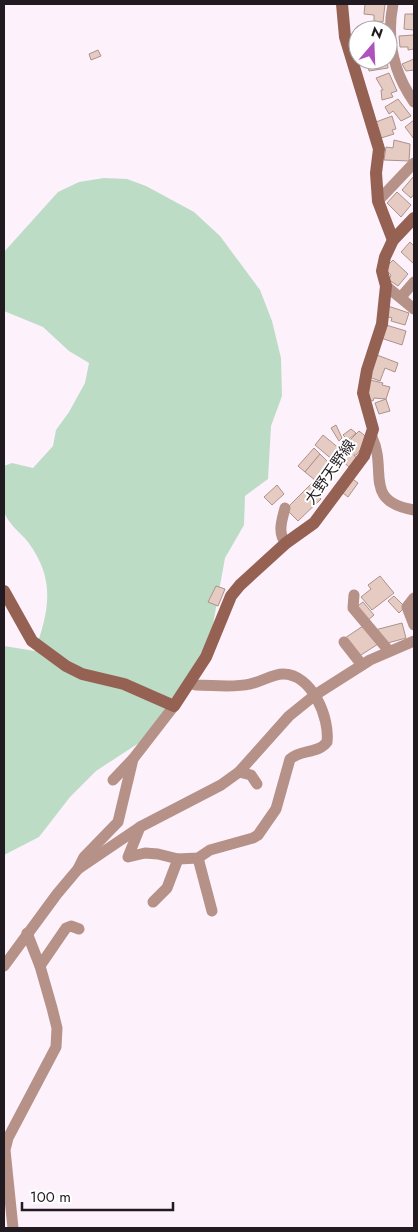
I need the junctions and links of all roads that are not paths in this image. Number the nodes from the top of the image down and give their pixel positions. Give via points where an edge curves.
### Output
1 (342, 4) edge
2 (393, 4) edge
3 (414, 102) edge
4 (414, 164) edge
5 (378, 201) junction
6 (414, 218) edge
7 (393, 240) junction
8 (414, 282) edge
9 (386, 286) junction
10 (401, 296) junction
11 (414, 309) edge
12 (372, 437) junction
13 (285, 508) dead end
14 (414, 510) edge
15 (286, 543) junction
16 (4, 591) edge
17 (354, 595) dead end
18 (414, 598) edge
19 (414, 625) edge
20 (414, 641) edge
21 (344, 642) dead end
22 (389, 651) junction
23 (362, 665) junction
24 (190, 682) junction
25 (315, 695) junction
26 (174, 706) junction
27 (133, 759) junction
28 (239, 772) junction
29 (113, 780) dead end
30 (257, 784) dead end
31 (140, 827) junction
32 (198, 858) junction
33 (178, 859) junction
34 (78, 869) junction
35 (153, 902) dead end
36 (212, 911) dead end
37 (79, 929) dead end
38 (27, 933) junction
39 (4, 966) edge
40 (40, 966) junction
41 (13, 1228) edge

1 - 5 main road via 346,37 379,149 376,173
2 - 3 street via 390,45 395,68
4 - 5 street
5 - 7 main road
6 - 7 main road
7 - 9 main road, 大野天野線 via 382,271
8 - 10 street
9 - 10 street
9 - 12 main road, 大野天野線 via 382,324 363,393 372,419
10 - 11 street
12 - 14 street via 376,446 381,494 389,502
12 - 15 main road, 大野天野線 via 364,456 314,523
13 - 15 street via 281,527
15 - 24 main road, 大野天野線 via 231,596 206,657
16 - 26 main road via 32,641 66,666 82,674 124,684
17 - 22 street via 353,608
18 - 19 street via 407,607
20 - 22 street
21 - 23 street
22 - 23 street
23 - 25 street
24 - 25 street via 196,685 248,685 282,674 300,680
24 - 26 main road, 大野天野線
25 - 28 street via 288,716
25 - 32 street via 323,709 327,742 321,749 290,759 286,796 258,835 210,850
26 - 27 street
27 - 29 street
27 - 34 street via 118,822 84,857
28 - 30 street via 251,775
28 - 31 street via 221,785
31 - 33 street via 128,857 145,853
31 - 34 street
32 - 33 street
32 - 36 street
33 - 35 street via 167,888
34 - 38 street
37 - 40 street via 66,928
38 - 39 street
38 - 40 street
40 - 41 street via 57,1028 56,1047 4,1150

